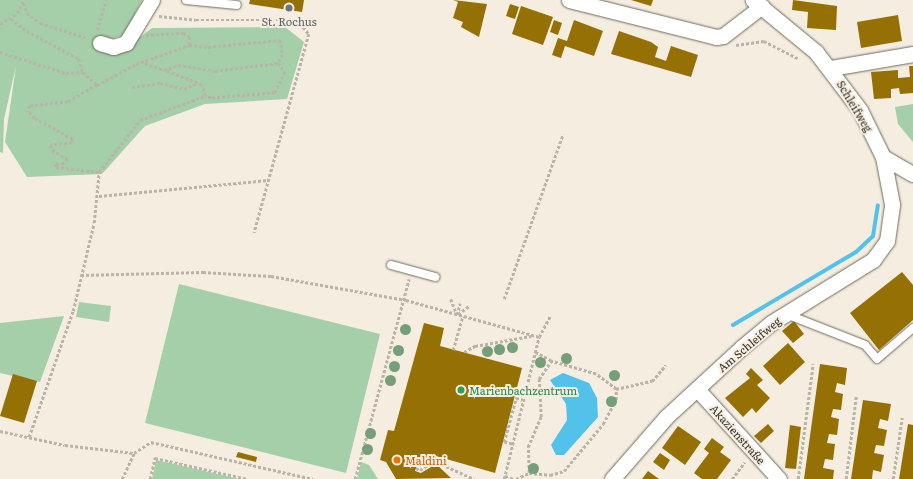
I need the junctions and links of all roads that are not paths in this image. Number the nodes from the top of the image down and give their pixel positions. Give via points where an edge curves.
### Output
1 (152, 0) edge
2 (186, 0) edge
3 (568, 0) edge
4 (757, 3) edge
5 (236, 6) dead end
6 (97, 42) road end
7 (913, 54) edge
8 (831, 68) junction
9 (883, 157) junction
10 (913, 174) edge
11 (892, 224) joint
12 (391, 265) dead end
13 (435, 276) dead end
14 (786, 314) junction
15 (913, 328) edge
16 (697, 388) junction
17 (612, 479) edge
18 (779, 479) edge

1 - 6 street via 135,32 120,47
2 - 5 lane
3 - 4 street via 723,36
4 - 8 street, Schleifweg via 795,32
7 - 8 street
8 - 9 street, Schleifweg via 860,110
9 - 10 street
9 - 11 street, Schleifweg
11 - 14 street, Am Schleifweg via 887,241 873,260
12 - 13 lane
14 - 15 lane via 865,344 877,359
14 - 16 street, Am Schleifweg via 753,338
16 - 17 street, Am Schleifweg via 643,441
16 - 18 street, Akazienstraße

